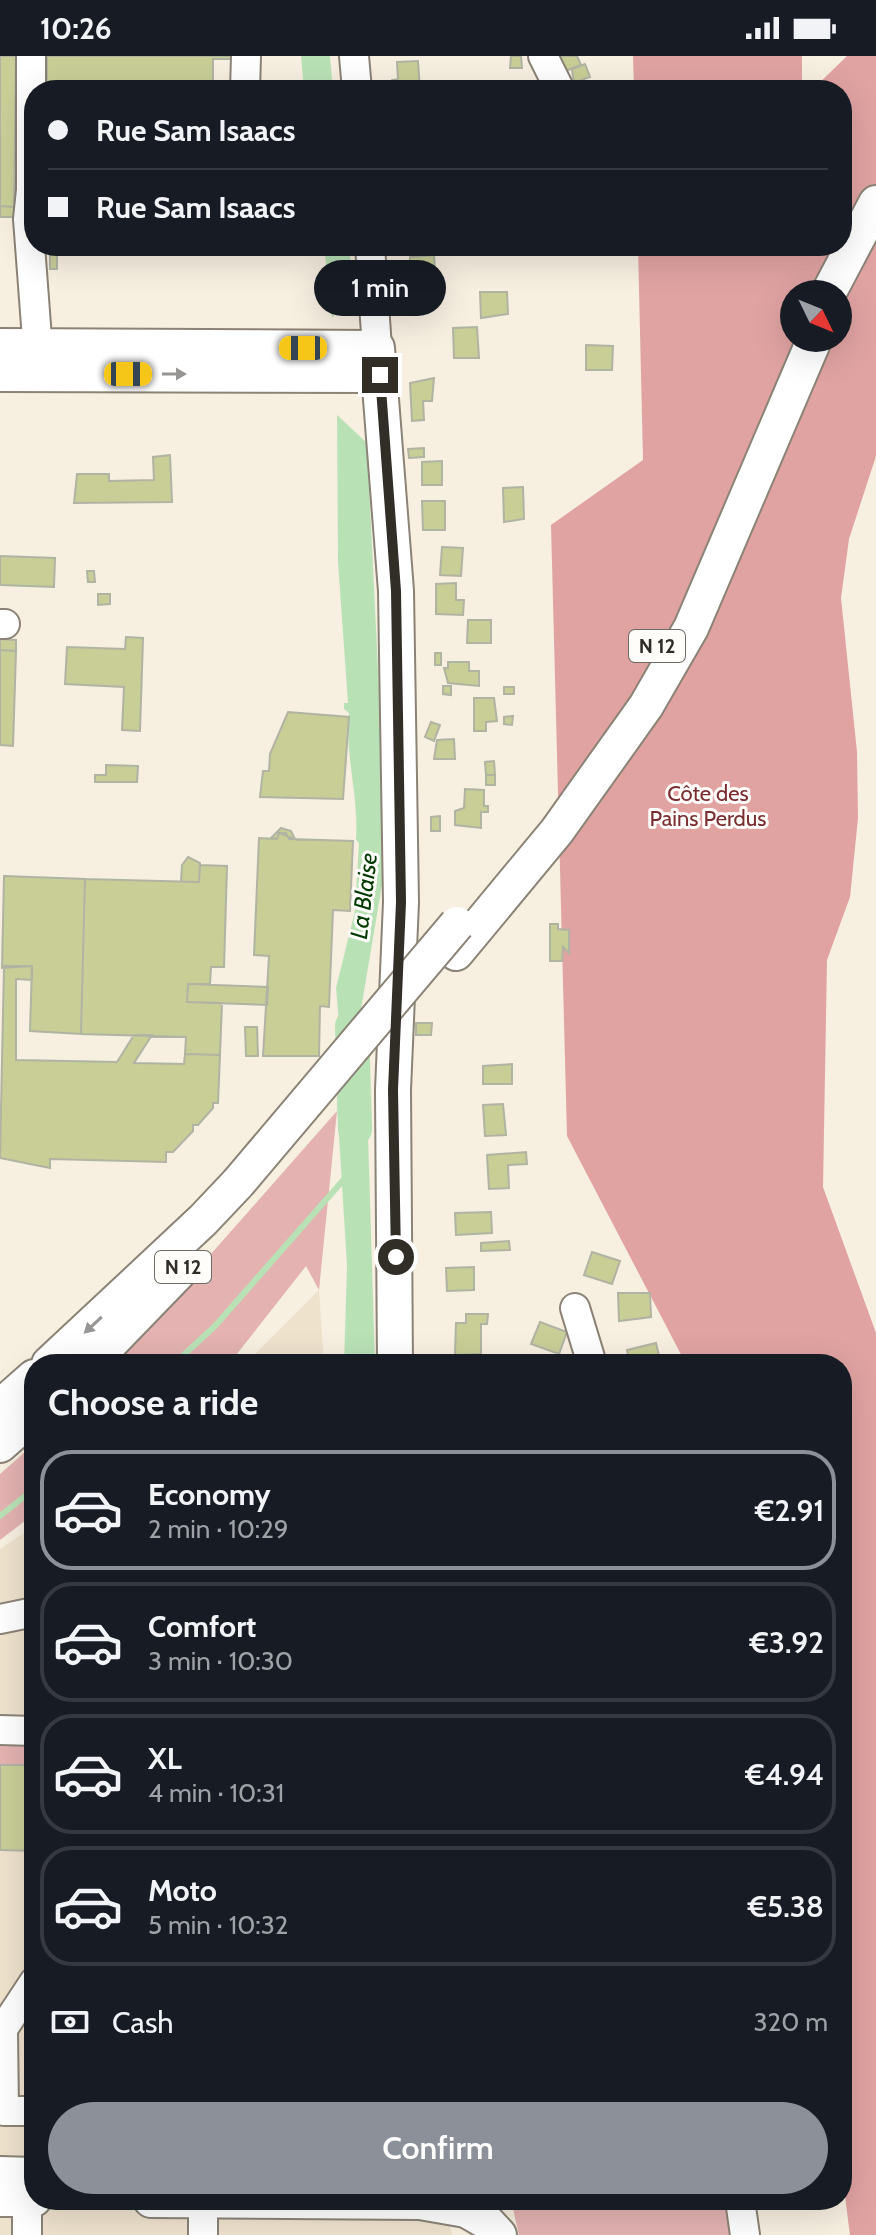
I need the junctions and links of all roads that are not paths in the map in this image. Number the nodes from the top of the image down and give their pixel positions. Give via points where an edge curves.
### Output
1 (31, 56) edge
2 (246, 56) edge
3 (354, 56) edge
4 (543, 56) edge
5 (31, 80) edge
6 (245, 80) edge
7 (356, 80) edge
8 (555, 80) edge
9 (876, 203) edge
10 (852, 249) edge
11 (32, 256) edge
12 (38, 256) edge
13 (371, 256) edge
14 (849, 256) edge
15 (837, 280) edge
16 (36, 291) junction
17 (0, 346) edge
18 (798, 352) edge
19 (809, 352) edge
20 (39, 360) junction
21 (378, 361) junction
22 (0, 374) edge
23 (457, 939) junction
24 (238, 1195) junction
25 (575, 1308) dead end
26 (60, 1354) edge
27 (99, 1354) edge
28 (395, 1354) edge
29 (589, 1354) edge
30 (24, 1386) edge
31 (0, 1407) edge
32 (24, 1424) edge
33 (0, 1445) edge
34 (24, 1614) edge
35 (0, 1619) edge
36 (0, 1730) edge
37 (24, 1731) edge
38 (24, 1997) edge
39 (24, 2111) edge
40 (0, 2174) edge
41 (24, 2193) edge
42 (25, 2210) edge
43 (203, 2210) edge
44 (466, 2210) edge
45 (499, 2210) edge
46 (741, 2210) edge
47 (27, 2235) edge
48 (203, 2235) edge
49 (502, 2235) edge
50 (745, 2235) edge

1 - 5 street
2 - 6 street
3 - 7 street
4 - 8 street
9 - 10 main road
11 - 16 street
12 - 16 street
13 - 21 street
14 - 15 main road
16 - 20 street
17 - 20 main road
18 - 23 main road, N 12 via 668,627 619,713
19 - 23 main road, N 12 via 691,628 646,706 557,831
20 - 21 main road
20 - 22 main road
21 - 28 main road via 396,591 401,902 393,1090
23 - 24 main road, N 12, bridge
24 -> 26 main road, N 12
24 - 27 main road, N 12
25 - 29 street
30 - 31 main road
32 - 33 main road
34 - 35 street
36 - 37 street
38 - 39 street via 3,2029 4,2111
40 - 41 main road
42 - 47 street
43 - 48 street
44 - 49 main road
45 - 49 main road
46 - 50 street

